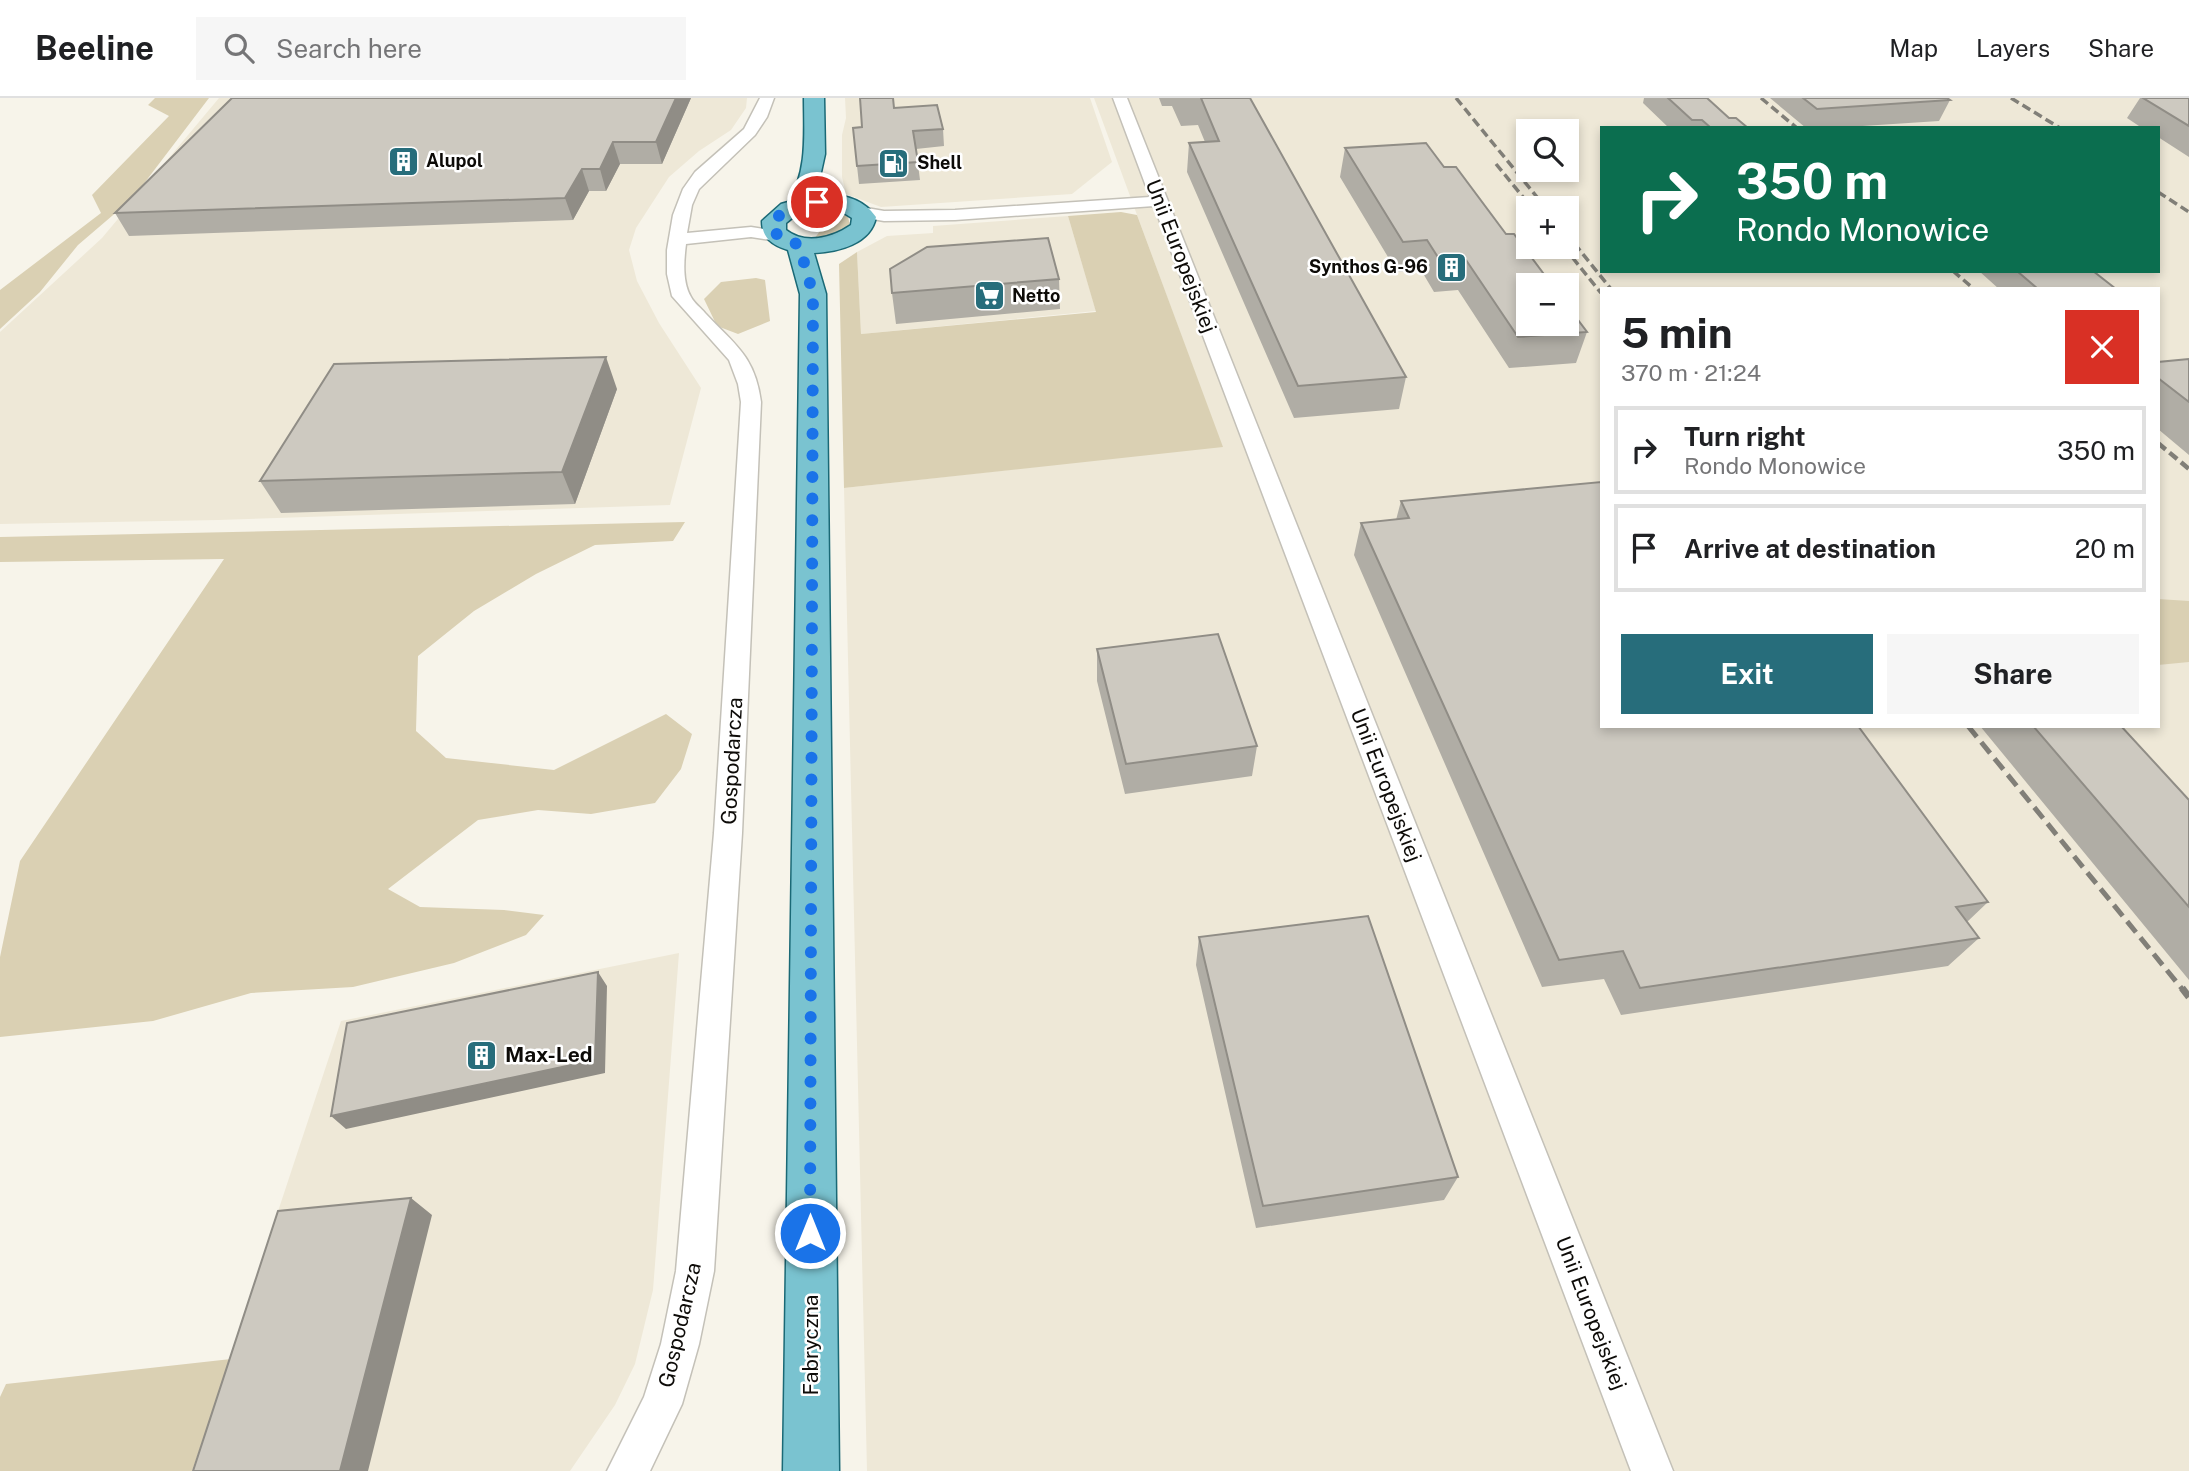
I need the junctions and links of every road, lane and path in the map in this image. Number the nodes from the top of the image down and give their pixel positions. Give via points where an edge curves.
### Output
1 (767, 98) edge
2 (814, 98) edge
3 (1120, 98) edge
4 (814, 155) junction
5 (1159, 201) junction
6 (834, 202) junction
7 (858, 223) junction
8 (788, 226) junction
9 (680, 233) junction
10 (831, 244) junction
11 (813, 294) junction
12 (628, 1471) edge
13 (811, 1471) edge
14 (1652, 1471) edge

1 - 9 street, Gospodarcza via 762,116 745,140 706,170 690,190
2 - 4 main road
3 - 5 street, Unii Europejskiej
4 - 6 main road via 822,188
4 - 8 main road via 803,198
5 - 7 street
5 - 14 street, Unii Europejskiej
6 - 7 main road via 851,206
6 - 8 main road
7 - 10 main road
8 - 9 street via 751,232
8 - 10 main road
8 - 11 main road, Fabryczna
9 - 12 street, Gospodarcza via 674,270 680,296 741,361 750,383 751,402 728,833 695,1271 662,1404
10 - 11 main road, Fabryczna
11 - 13 main road, Fabryczna

